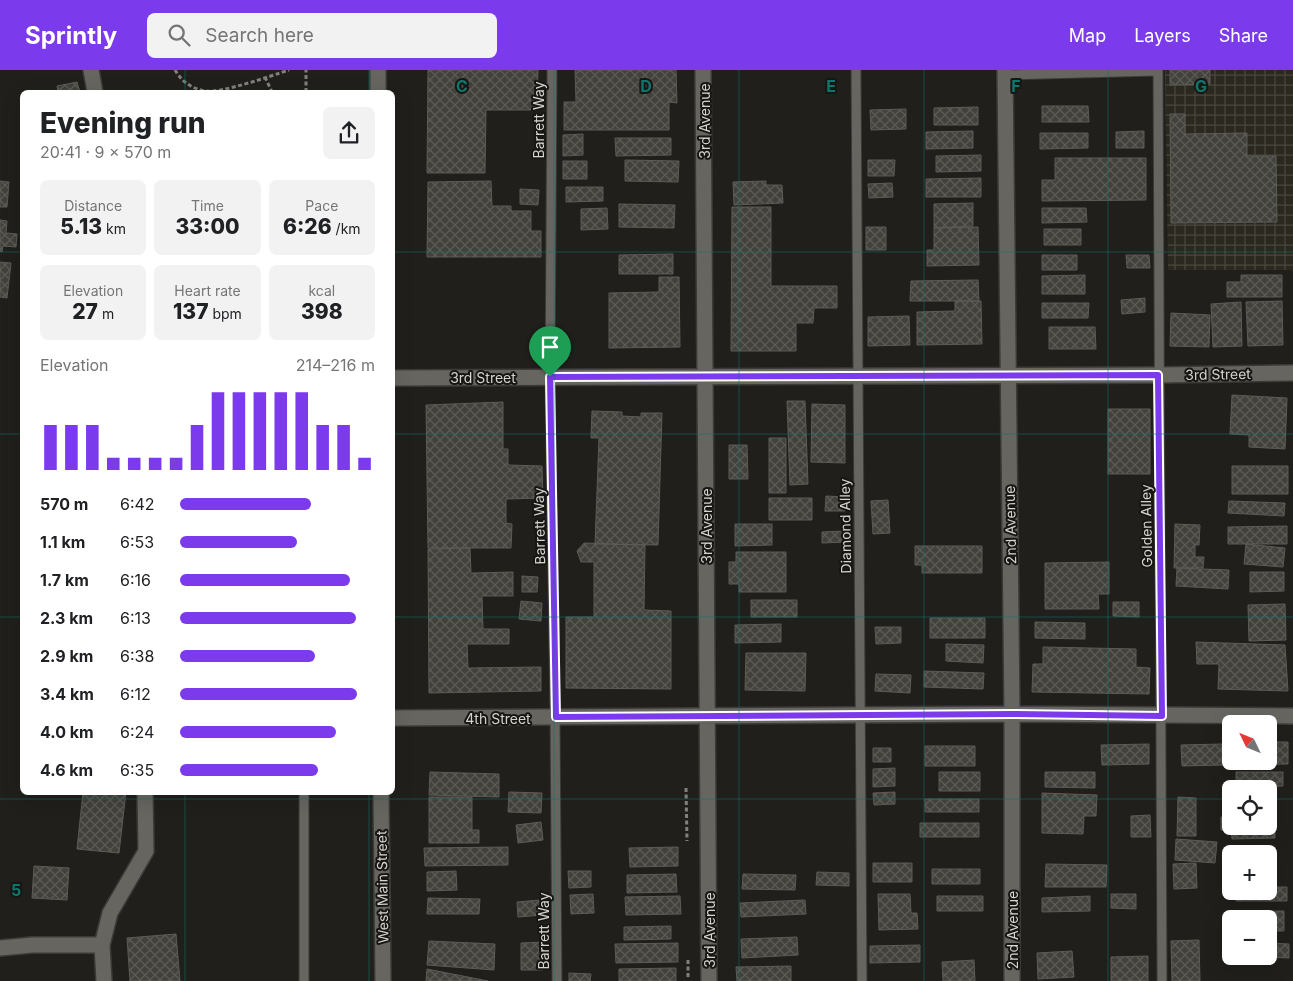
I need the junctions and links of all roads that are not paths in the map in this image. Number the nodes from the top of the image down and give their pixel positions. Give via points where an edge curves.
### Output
1 (91, 70) edge
2 (378, 70) edge
3 (552, 70) edge
4 (703, 70) edge
5 (856, 70) edge
6 (1158, 71) edge
7 (1005, 72) edge
8 (95, 90) edge
9 (378, 90) edge
10 (1293, 373) edge
11 (857, 375) junction
12 (1158, 375) junction
13 (705, 376) junction
14 (1008, 376) junction
15 (550, 377) junction
16 (395, 378) edge
17 (1012, 714) junction
18 (708, 716) junction
19 (861, 716) junction
20 (1162, 716) junction
21 (1293, 716) edge
22 (556, 717) junction
23 (395, 718) edge
24 (145, 795) edge
25 (304, 795) edge
26 (381, 795) edge
27 (102, 945) junction
28 (0, 948) edge
29 (104, 981) edge
30 (304, 981) edge
31 (383, 981) edge
32 (557, 981) edge
33 (709, 981) edge
34 (862, 981) edge
35 (1012, 981) edge
36 (1162, 981) edge

1 - 8 street
2 - 9 street
3 - 15 lane, Barrett Way
4 - 13 street, 3rd Avenue
5 - 11 lane, Diamond Alley
6 - 7 lane
6 - 12 lane, Golden Alley
7 - 14 street, 2nd Avenue
10 - 12 street, 3rd Street
11 - 13 street, 3rd Street
11 - 14 street, 3rd Street
11 - 19 lane, Diamond Alley
12 - 14 street, 3rd Street
12 - 20 lane, Golden Alley
13 - 15 street, 3rd Street
13 - 18 street, 3rd Avenue
14 - 17 street, 2nd Avenue
15 - 16 street, 3rd Street
15 - 22 lane, Barrett Way
17 - 19 street, 4th Street
17 - 20 street, 4th Street
17 - 35 street, 2nd Avenue
18 - 19 street, 4th Street
18 - 22 street, 4th Street
18 - 33 street, 3rd Avenue
19 - 34 lane, Diamond Alley
20 - 21 street, 4th Street
20 - 36 lane, Golden Alley
22 - 23 street, 4th Street
22 - 32 lane, Barrett Way
24 - 27 street via 146,850 110,913
25 - 30 lane
26 - 31 street, West Main Street
27 - 28 street
27 - 29 street

